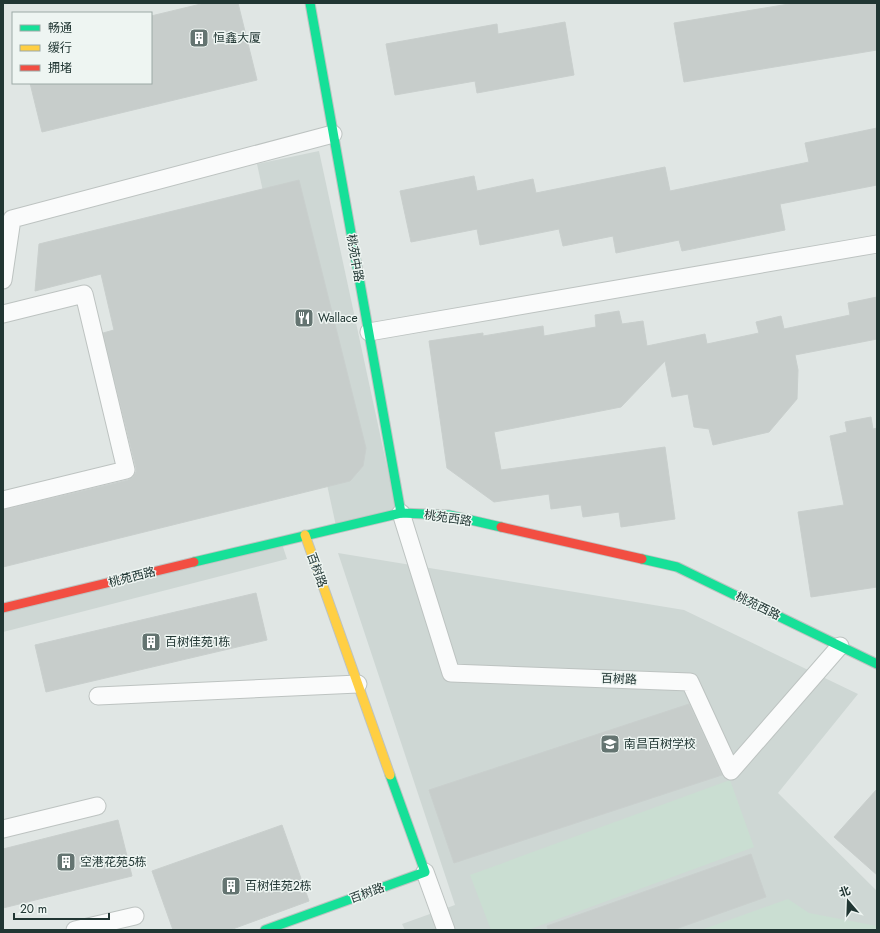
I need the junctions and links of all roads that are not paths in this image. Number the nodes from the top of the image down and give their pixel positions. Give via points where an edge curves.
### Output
1 (310, 3) edge
2 (333, 134) junction
3 (877, 244) edge
4 (3, 280) edge
5 (3, 314) edge
6 (369, 332) junction
7 (3, 500) edge
8 (401, 512) junction
9 (305, 535) junction
10 (3, 608) edge
11 (840, 646) junction
12 (877, 664) edge
13 (358, 684) junction
14 (98, 696) dead end
15 (97, 806) dead end
16 (3, 829) edge
17 (425, 872) junction
18 (135, 916) dead end
19 (75, 930) edge
20 (265, 930) edge
21 (446, 930) edge

1 - 2 street, 桃苑中路
2 - 4 lane via 12,220
2 - 6 street, 桃苑中路
3 - 6 lane
5 - 7 lane via 84,294 126,470
6 - 8 street, 桃苑中路
8 - 9 street, 桃苑西路
8 - 11 street, 桃苑西路 via 449,515 677,567
8 - 11 lane, 百树路 via 451,673 690,682 731,771
9 - 10 street, 桃苑西路
9 - 13 street, 百树路
11 - 12 street, 桃苑西路
13 - 14 lane
13 - 17 street, 百树路
15 - 16 lane
17 - 20 street, 百树路
17 - 21 lane
18 - 19 lane

